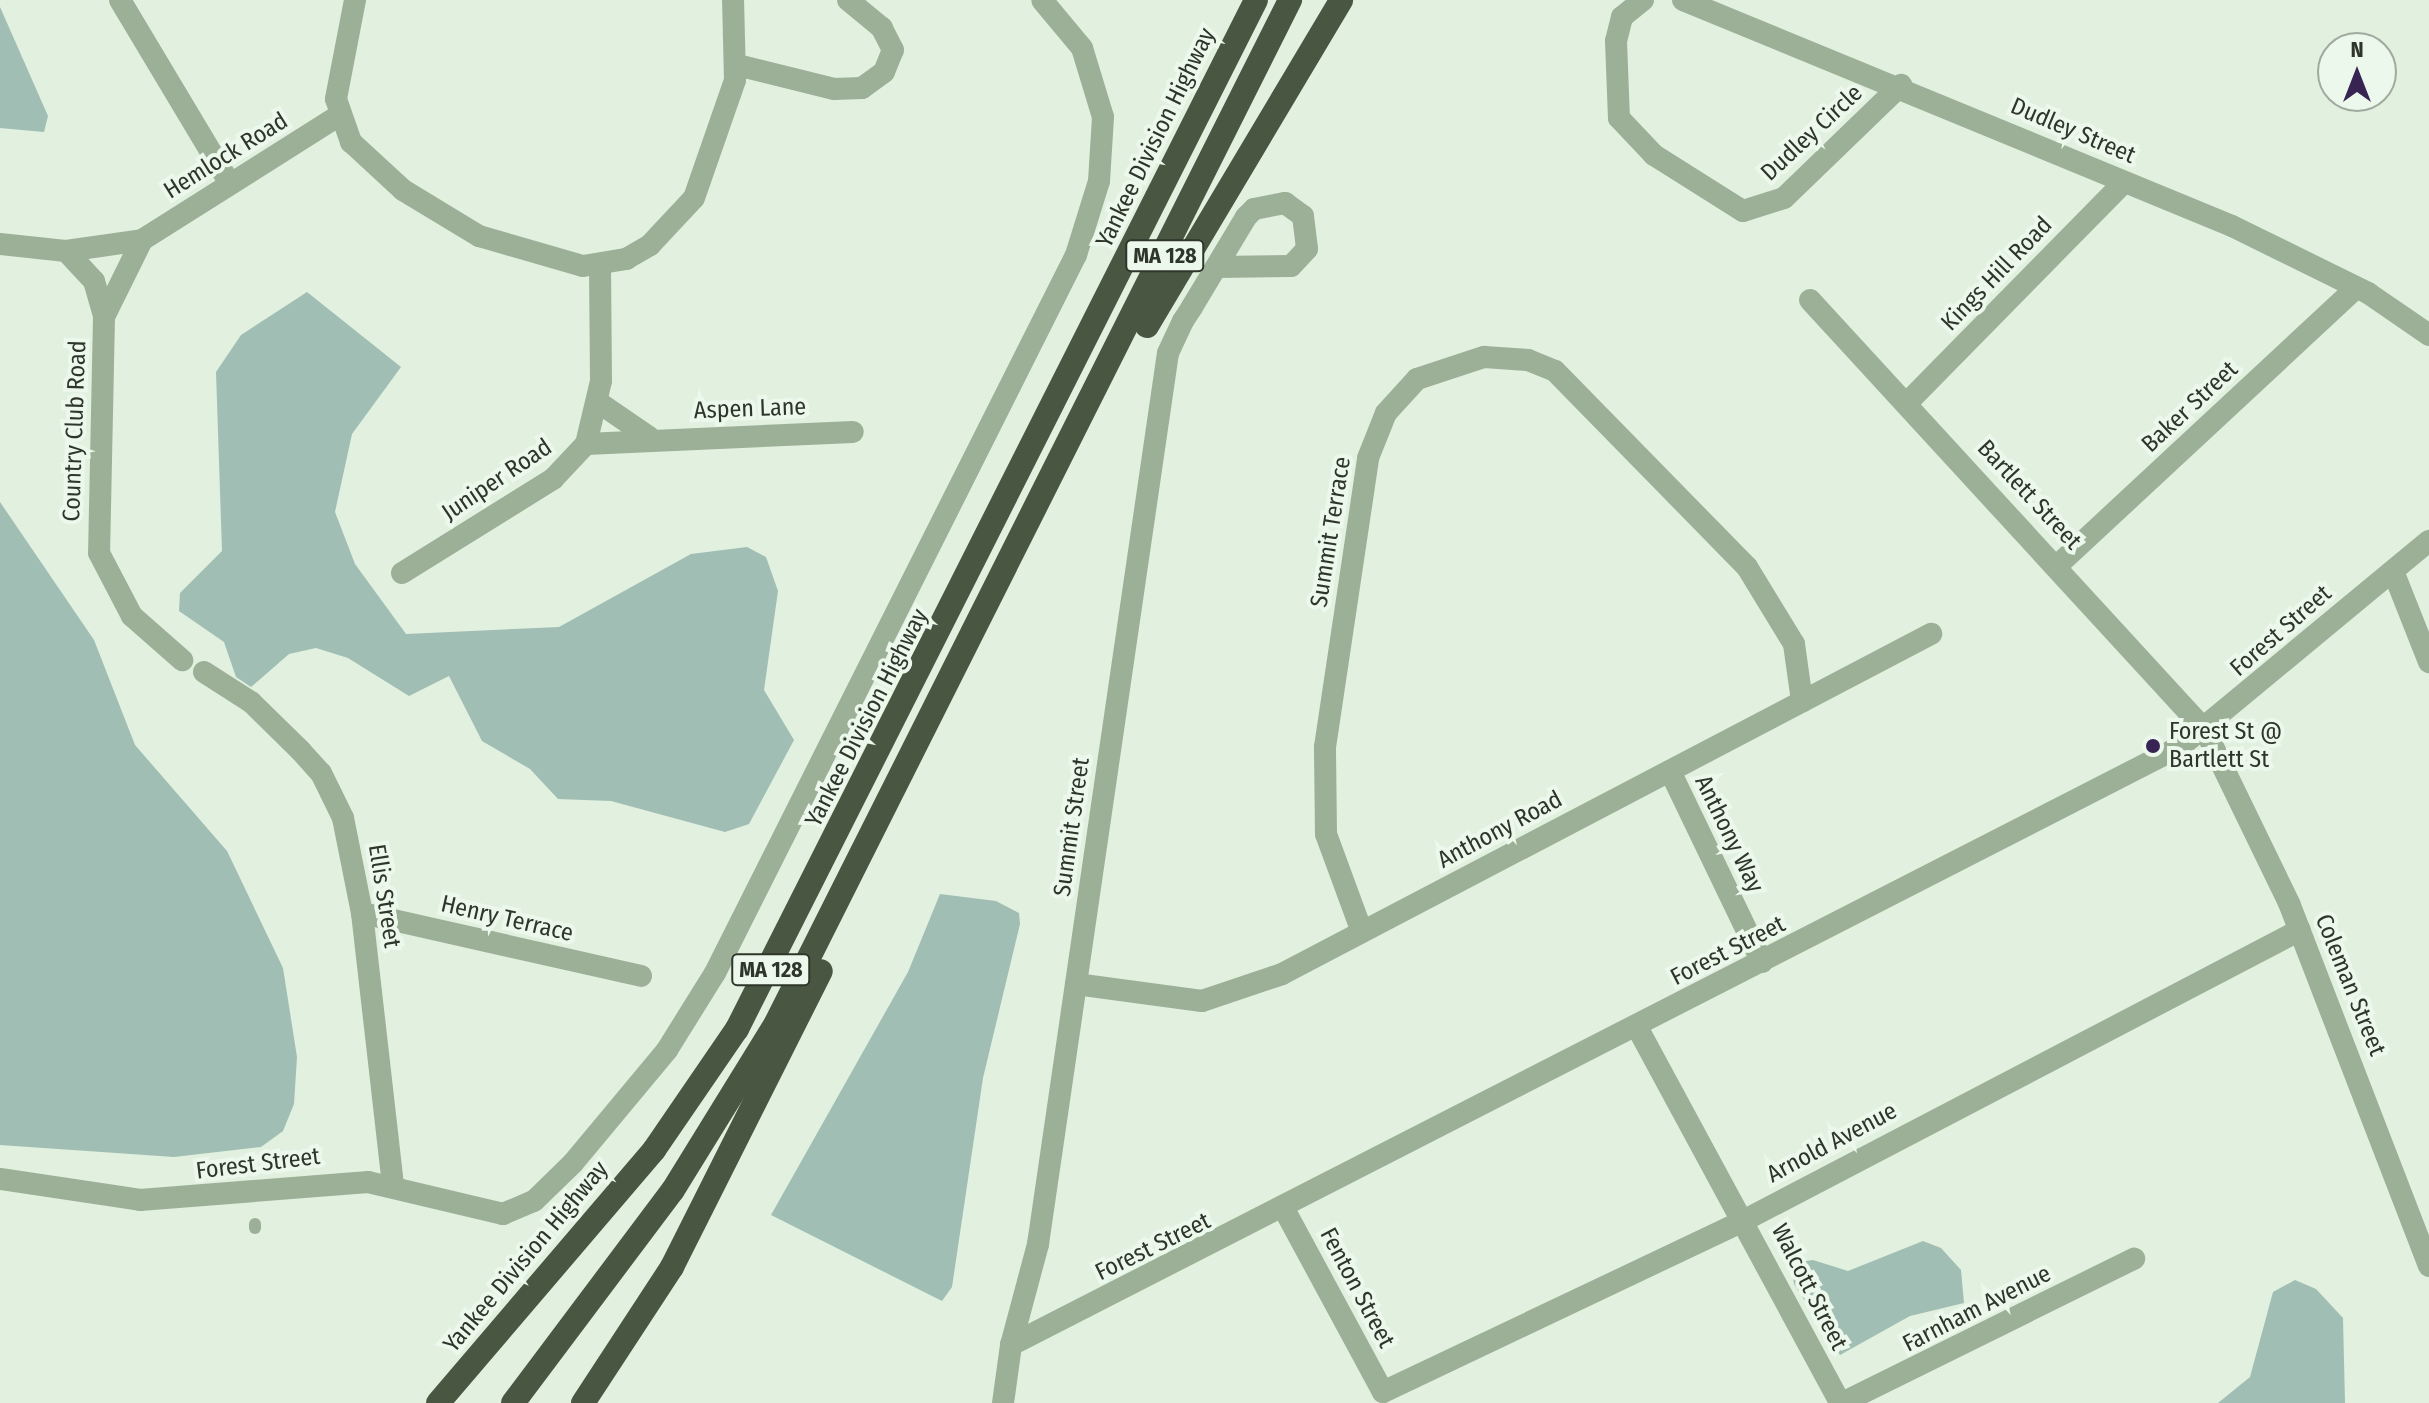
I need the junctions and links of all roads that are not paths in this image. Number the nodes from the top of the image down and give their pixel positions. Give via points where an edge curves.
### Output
1 (120, 0) edge
2 (355, 0) edge
3 (733, 0) edge
4 (848, 0) edge
5 (1042, 0) edge
6 (1256, 0) edge
7 (1290, 0) edge
8 (1341, 0) edge
9 (1683, 0) edge
10 (1638, 2) edge
11 (737, 65) junction
12 (1901, 85) junction
13 (338, 116) junction
14 (2124, 182) junction
15 (230, 184) junction
16 (142, 240) junction
17 (0, 244) edge
18 (66, 251) junction
19 (600, 265) junction
20 (1216, 267) dead end
21 (2356, 288) junction
22 (1810, 300) dead end
23 (104, 317) junction
24 (2429, 335) edge
25 (598, 402) junction
26 (1906, 404) junction
27 (853, 432) dead end
28 (649, 437) junction
29 (586, 444) junction
30 (1039, 512) junction
31 (2429, 541) edge
32 (2059, 564) junction
33 (2393, 571) junction
34 (402, 573) dead end
35 (1931, 634) dead end
36 (182, 660) dead end
37 (2429, 662) edge
38 (204, 672) dead end
39 (1802, 701) junction
40 (2205, 730) junction
41 (1670, 771) junction
42 (896, 794) junction
43 (362, 913) junction
44 (2300, 930) junction
45 (1362, 932) junction
46 (1762, 962) junction
47 (641, 976) dead end
48 (1076, 984) junction
49 (1637, 1027) junction
50 (0, 1179) edge
51 (393, 1187) junction
52 (519, 1209) joint
53 (1284, 1209) junction
54 (1745, 1220) junction
55 (2134, 1259) dead end
56 (2429, 1266) edge
57 (1011, 1345) junction
58 (1383, 1392) joint
59 (585, 1400) edge
60 (438, 1403) edge
61 (513, 1403) edge
62 (1003, 1403) edge
63 (1841, 1403) edge

1 - 15 street
2 - 13 street
3 - 11 street
4 - 11 street via 882,28 893,50 884,72 862,88 834,89
5 - 52 street, Yankee Division Highway via 1082,48 1099,89 1103,147 1092,213 1065,281 715,973 629,1099 544,1193
6 - 60 highway, Yankee Division Highway / MA 128 via 745,1016 654,1150
7 - 30 highway, MA 128
8 - 30 highway
9 - 12 street, Dudley Street
10 - 12 street, Dudley Circle via 1616,41 1619,118 1654,155 1743,211 1784,198
11 - 19 street via 711,163 688,207 650,245
12 - 14 street, Dudley Street
13 - 15 street, Hemlock Road
13 - 19 street via 375,166 453,222 524,254
14 - 21 street, Dudley Street
14 - 26 street, Kings Hill Road
15 - 16 street, Hemlock Road
16 - 18 street, Hemlock Road
16 - 23 street
17 - 18 street
18 - 23 street, Country Club Road via 89,271
19 - 25 street, Juniper Road
20 - 48 street, Summit Street via 1164,367
21 - 24 street, Dudley Street
21 - 32 street, Baker Street
22 - 26 street, Bartlett Street
23 - 36 street, Country Club Road via 99,553 132,616
25 - 28 street
25 - 29 street, Juniper Road
26 - 32 street, Bartlett Street
27 - 28 street, Aspen Lane
28 - 29 street, Aspen Lane
29 - 34 street, Juniper Road via 553,479
30 - 42 highway, MA 128
31 - 33 street, Forest Street
32 - 40 street, Bartlett Street
33 - 37 street
33 - 40 street, Forest Street
35 - 39 street, Anthony Road
38 - 43 street, Ellis Street via 270,719 321,773 352,848
39 - 41 street, Anthony Road
39 - 45 street, Summit Terrace via 1794,644 1747,567 1555,371 1528,360 1484,357 1417,379 1386,413 1368,458 1325,747 1326,834
40 - 44 street, Coleman Street
40 - 46 street, Forest Street
41 - 45 street, Anthony Road
41 - 46 street, Anthony Way
42 - 59 highway via 762,1096 672,1267
42 - 61 highway, MA 128 via 728,1104 615,1273
43 - 47 street, Henry Terrace
43 - 51 street, Ellis Street
44 - 54 street, Arnold Avenue
44 - 56 street, Coleman Street
45 - 48 street, Anthony Road via 1282,974 1202,1001
46 - 49 street, Forest Street
48 - 57 street, Summit Street via 1038,1244
49 - 53 street, Forest Street
49 - 54 street, Walcott Street
50 - 51 street, Forest Street via 140,1200 252,1194 325,1182
51 - 52 street, Forest Street via 485,1212
53 - 57 street, Forest Street
53 - 58 street, Fenton Street
54 - 58 street, Arnold Avenue
54 - 63 street, Walcott Street
55 - 63 street, Farnham Avenue
57 - 62 street, Summit Street

